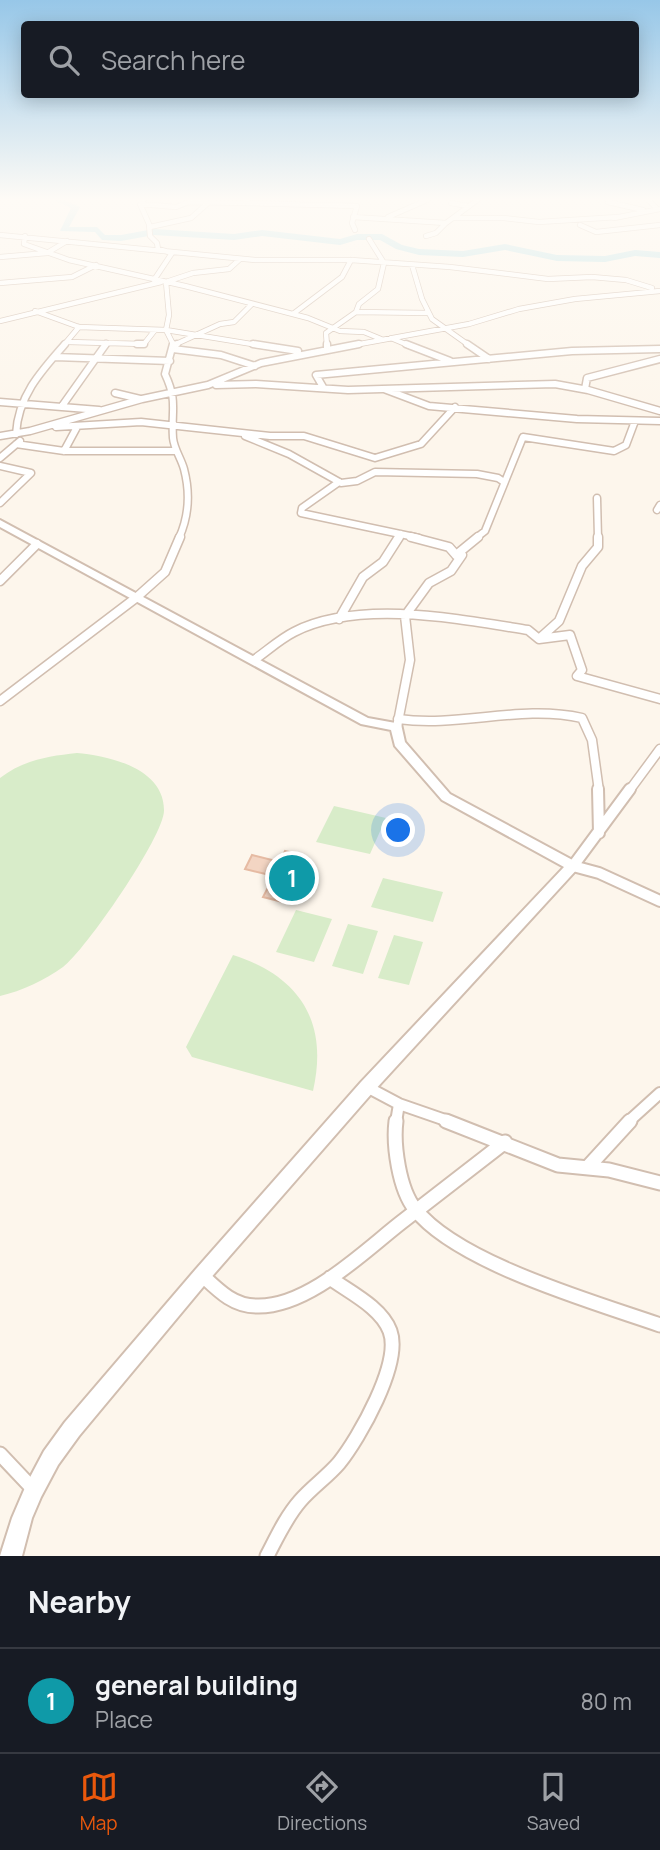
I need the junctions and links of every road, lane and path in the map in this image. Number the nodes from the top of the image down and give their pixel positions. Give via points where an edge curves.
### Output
1 (85, 271) edge
2 (119, 271) edge
3 (165, 271) edge
4 (220, 271) edge
5 (345, 271) edge
6 (382, 271) edge
7 (414, 271) edge
8 (463, 271) edge
9 (161, 281) junction
10 (0, 283) edge
11 (660, 290) edge
12 (252, 304) junction
13 (35, 311) junction
14 (356, 312) junction
15 (428, 313) junction
16 (293, 314) junction
17 (0, 321) edge
18 (79, 327) junction
19 (332, 327) junction
20 (446, 329) junction
21 (155, 330) junction
22 (166, 330) junction
23 (196, 336) junction
24 (390, 337) junction
25 (382, 339) junction
26 (68, 342) junction
27 (107, 343) junction
28 (173, 347) junction
29 (327, 349) junction
30 (660, 349) edge
31 (311, 352) junction
32 (55, 357) junction
33 (97, 359) junction
34 (489, 359) junction
35 (660, 359) edge
36 (170, 361) junction
37 (452, 361) junction
38 (255, 366) junction
39 (208, 386) junction
40 (323, 387) junction
41 (379, 387) junction
42 (585, 389) junction
43 (115, 393) dead end
44 (174, 393) junction
45 (142, 399) junction
46 (0, 402) edge
47 (21, 403) junction
48 (62, 406) junction
49 (455, 407) junction
50 (103, 411) junction
51 (660, 411) edge
52 (635, 421) junction
53 (660, 421) edge
54 (172, 425) junction
55 (44, 427) junction
56 (77, 427) junction
57 (30, 431) junction
58 (234, 432) junction
59 (16, 434) junction
60 (0, 436) edge
61 (16, 444) junction
62 (64, 451) junction
63 (174, 451) junction
64 (0, 458) edge
65 (0, 466) edge
66 (339, 482) junction
67 (504, 482) junction
68 (597, 498) dead end
69 (0, 503) edge
70 (0, 523) edge
71 (401, 534) junction
72 (37, 544) junction
73 (456, 555) junction
74 (0, 581) edge
75 (137, 597) junction
76 (405, 616) junction
77 (339, 619) junction
78 (539, 639) junction
79 (254, 660) junction
80 (660, 699) edge
81 (0, 701) edge
82 (397, 723) junction
83 (660, 749) edge
84 (599, 833) junction
85 (573, 866) junction
86 (660, 901) edge
87 (368, 1087) junction
88 (660, 1093) edge
89 (399, 1104) junction
90 (505, 1142) junction
91 (587, 1168) junction
92 (660, 1184) edge
93 (416, 1210) junction
94 (202, 1275) junction
95 (330, 1278) junction
96 (660, 1325) edge
97 (0, 1454) edge
98 (34, 1490) junction
99 (11, 1556) edge
100 (267, 1556) edge

1 - 10 street via 74,276
2 - 9 street
3 - 9 street
4 - 9 street
5 - 16 street
6 - 14 street via 379,287
7 - 15 street
8 - 11 street via 539,279 626,280
9 - 12 street
9 - 13 street
9 - 22 street via 169,315
11 - 20 street via 519,309
12 - 16 street
12 - 23 street via 234,322
13 - 17 street
13 - 18 street
14 - 15 street
14 - 19 street
15 - 20 street
16 - 19 street
18 - 21 street
18 - 26 street
19 - 25 street
19 - 29 street via 326,333
20 - 24 street
20 - 34 street
21 - 22 street
21 - 27 street via 145,344
22 - 23 street
22 - 28 street
23 - 28 street
23 - 31 street
24 - 25 street
24 - 37 street
25 - 29 street
26 - 27 street
26 - 32 street
27 - 33 street
28 - 36 street
28 - 38 street
29 - 31 street
30 - 34 street
31 - 38 street
32 - 33 street
32 - 47 street
33 - 36 street
33 - 48 street
34 - 37 street
35 - 42 street via 587,378
36 - 44 street via 165,374
37 - 40 street via 316,375
38 - 39 street
39 - 40 street
39 - 44 street
40 - 41 street
41 - 42 street via 555,384
41 - 49 street via 421,405
42 - 51 street
43 - 45 street
44 - 45 street
44 - 54 street
45 - 50 street
46 - 47 street
47 - 48 street
47 - 59 street
48 - 50 street
49 - 52 street
49 - 58 street via 421,444 384,457 312,437
50 - 55 street
52 - 53 street
52 - 67 street via 626,445 614,451 523,437
54 - 56 street via 134,422
54 - 58 street
54 - 63 street
55 - 56 street
55 - 57 street
56 - 62 street
57 - 59 street
57 - 61 street
58 - 66 street via 298,458
59 - 60 street
61 - 62 street
61 - 64 street
62 - 63 street
63 - 75 street via 184,470 186,523 165,572
65 - 69 street via 31,473
66 - 67 street via 357,481 375,472 477,474
66 - 71 street via 300,509 301,513
67 - 73 street via 485,531
68 - 78 street via 598,547 582,566 559,621
70 - 72 street
71 - 73 street via 440,543
71 - 77 street via 383,562 363,578
72 - 74 street
72 - 75 street
73 - 76 street via 462,555 457,564 429,583
75 - 79 street
75 - 81 street
76 - 77 street
76 - 78 street via 496,624 528,630
76 - 82 street via 410,660
77 - 79 street via 289,634
78 - 80 street via 570,635 582,670 577,676
79 - 82 street via 365,721
82 - 84 street via 478,719 516,711 582,718 600,788
82 - 85 street via 398,743 446,797
83 - 84 street
84 - 85 street
85 - 86 street
85 - 87 street
87 - 89 street
87 - 94 street
88 - 91 street
89 - 90 street
89 - 93 street via 394,1149
90 - 91 street via 558,1166
90 - 93 street
91 - 92 street
93 - 95 street
93 - 96 street via 464,1248
94 - 95 street via 229,1298 251,1306 280,1305
94 - 98 street via 72,1429
95 - 100 street via 381,1318 393,1346 354,1443 300,1501
97 - 98 street
98 - 99 street

